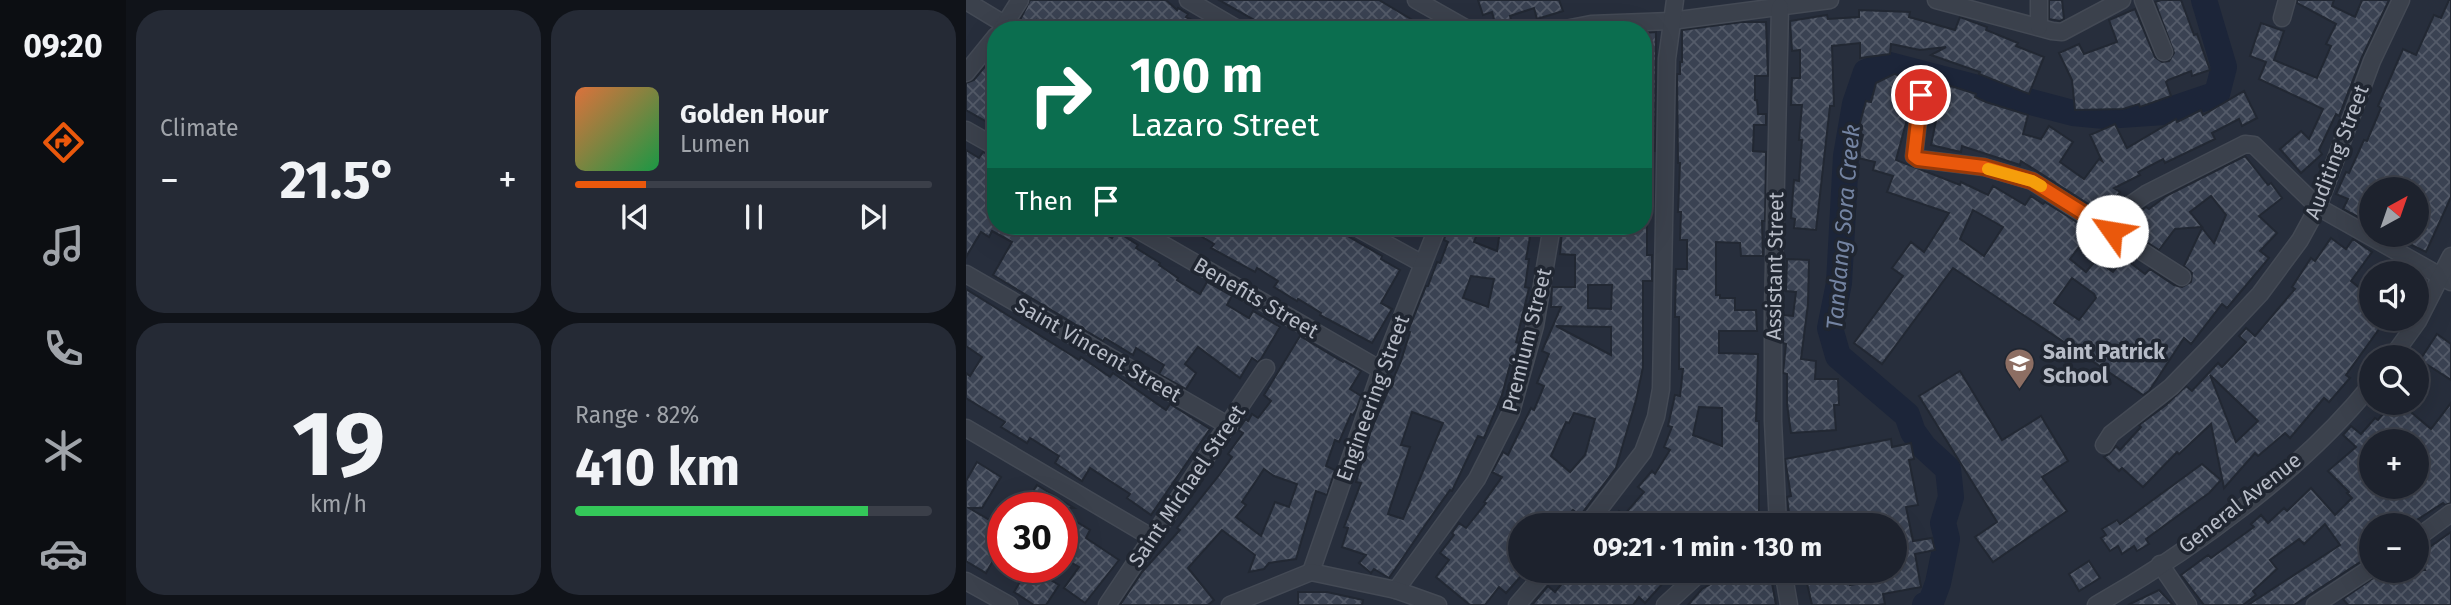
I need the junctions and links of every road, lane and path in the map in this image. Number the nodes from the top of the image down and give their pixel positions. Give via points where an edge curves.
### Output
1 (1020, 0) edge
2 (1188, 0) edge
3 (1416, 0) edge
4 (1675, 0) edge
5 (1830, 0) edge
6 (1936, 0) edge
7 (2039, 0) edge
8 (2123, 0) edge
9 (2143, 0) edge
10 (2287, 0) edge
11 (2401, 0) edge
12 (966, 1) edge
13 (1780, 7) junction
14 (2282, 18) dead end
15 (992, 21) edge
16 (1009, 21) edge
17 (1224, 21) edge
18 (1453, 21) edge
19 (1671, 21) junction
20 (1652, 22) edge
21 (2039, 27) junction
22 (987, 50) edge
23 (2164, 52) dead end
24 (966, 74) edge
25 (1921, 95) dead end
26 (966, 130) edge
27 (987, 142) edge
28 (2318, 207) junction
29 (2112, 231) junction
30 (1147, 235) edge
31 (1370, 235) edge
32 (1434, 235) edge
33 (1550, 235) edge
34 (2451, 257) edge
35 (1423, 264) junction
36 (966, 274) edge
37 (2182, 277) dead end
38 (2447, 280) edge
39 (2401, 345) edge
40 (1266, 368) dead end
41 (1381, 370) junction
42 (2359, 400) edge
43 (1229, 425) junction
44 (966, 428) edge
45 (2104, 445) dead end
46 (1596, 513) edge
47 (1777, 513) edge
48 (2451, 513) edge
49 (2429, 529) edge
50 (1151, 537) junction
51 (2160, 564) junction
52 (1311, 572) junction
53 (2359, 576) edge
54 (966, 581) edge
55 (1536, 583) edge
56 (1689, 583) edge
57 (1785, 583) edge
58 (1396, 590) junction
59 (1009, 605) edge
60 (1107, 605) edge
61 (1230, 605) edge
62 (1438, 605) edge
63 (1517, 605) edge
64 (1665, 605) edge
65 (1789, 605) edge
66 (2096, 605) edge
67 (2188, 605) edge
68 (2315, 605) edge

1 - 16 street
2 - 17 street
3 - 18 street
4 - 19 street
5 - 13 street
6 - 21 street
7 - 21 street
8 - 21 street via 2062,32
9 - 23 street
10 - 14 street
11 - 28 street, Auditing Street via 2372,61
12 - 15 street
13 - 19 street
13 - 47 street, Assistant Street via 1773,310
19 - 20 street
19 - 46 street via 1661,389 1643,452
22 - 24 street
25 - 29 street via 1914,156 1918,159 1984,167 2032,181
26 - 27 street
28 - 29 street via 2262,151 2245,144 2146,194 2130,205
28 - 38 street
28 - 45 street, Auditing Street via 2301,240 2260,294 2171,387 2111,434
29 - 37 street
30 - 41 street, Benefits Street
31 - 35 street
32 - 35 street, Engineering Street
33 - 58 street, Premium Street via 1535,326 1511,412 1477,479
34 - 38 street
35 - 41 street, Engineering Street
36 - 43 street, Saint Vincent Street
38 - 39 street
40 - 43 street, Saint Michael Street
41 - 52 street, Engineering Street
42 - 51 street, General Avenue via 2277,479
43 - 50 street, Saint Michael Street
44 - 50 street
48 - 49 street
50 - 60 street, Saint Michael Street
51 - 66 street, General Avenue
51 - 67 street
52 - 58 street
52 - 61 street
53 - 68 street
54 - 59 street
55 - 63 street
56 - 64 street
57 - 65 street
58 - 62 street

